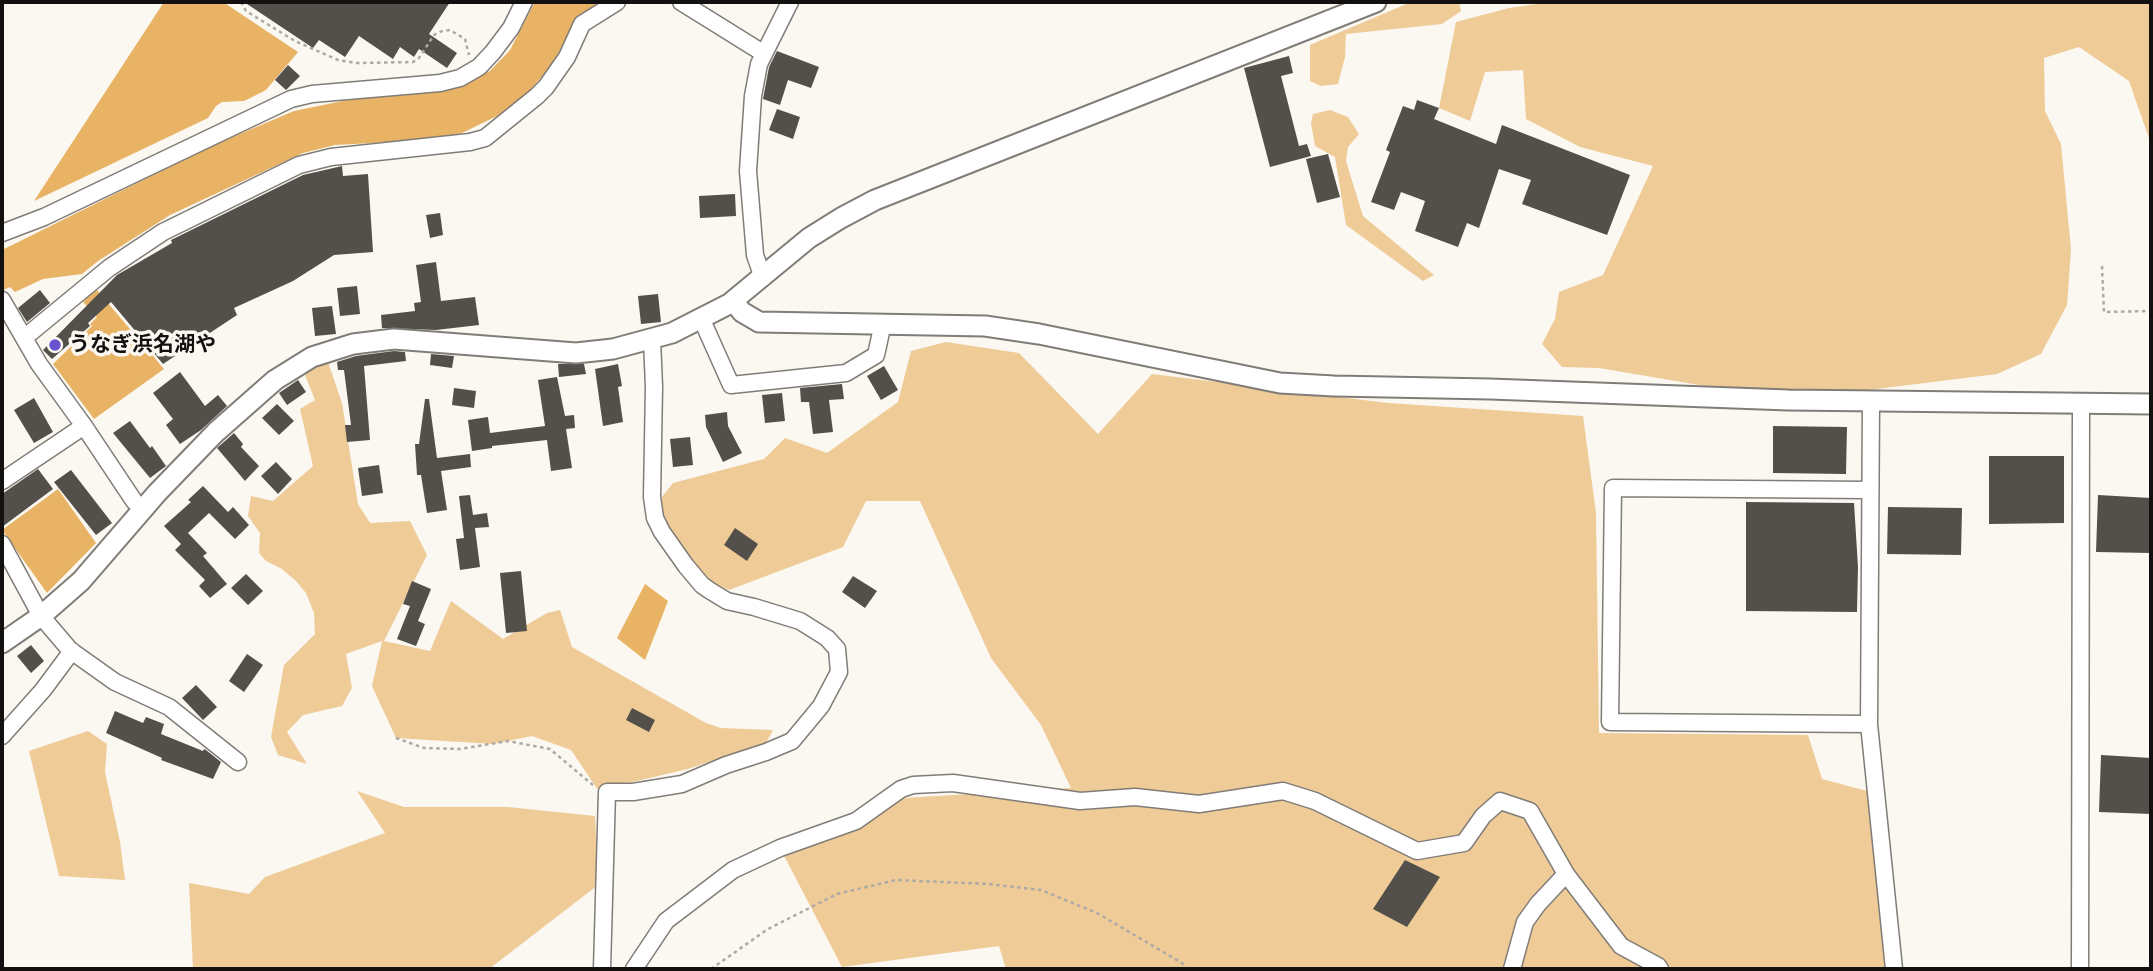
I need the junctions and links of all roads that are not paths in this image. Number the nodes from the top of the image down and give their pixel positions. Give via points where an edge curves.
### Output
1 (524, 2) edge
2 (617, 2) edge
3 (681, 2) edge
4 (790, 2) edge
5 (1376, 2) edge
6 (763, 53) junction
7 (2, 233) edge
8 (763, 278) junction
9 (733, 301) junction
10 (4, 309) edge
11 (702, 320) junction
12 (883, 323) junction
13 (24, 338) junction
14 (652, 340) junction
15 (1871, 401) junction
16 (2081, 403) junction
17 (2151, 404) edge
18 (84, 426) junction
19 (2, 481) edge
20 (1870, 490) junction
21 (143, 509) junction
22 (2, 544) edge
23 (41, 616) junction
24 (2, 643) edge
25 (72, 651) junction
26 (1869, 724) junction
27 (2, 736) edge
28 (238, 762) dead end
29 (1566, 874) junction
30 (602, 969) edge
31 (634, 969) edge
32 (1512, 969) edge
33 (1660, 969) edge
34 (1894, 969) edge
35 (2080, 969) edge

1 - 7 street via 506,37 470,73 450,81 291,99
2 - 13 street via 582,24 553,77 492,134 470,142 331,157 299,165 163,232 109,268
3 - 6 street
4 - 6 street
5 - 8 street via 875,200 809,239
6 - 8 street via 755,80 748,157 755,255
8 - 9 street
9 - 11 street
9 - 12 street via 759,322
10 - 13 street
11 - 12 street via 731,385 846,373 876,355
11 - 14 street
12 - 15 street via 985,326 1039,334 1280,383
13 - 18 street
14 - 21 street via 576,353 415,339 332,349 275,380 201,447
14 - 30 street via 652,497 662,532 709,590 727,601 800,621 827,638 837,649 839,672 821,706 792,741 682,784 607,792
15 - 16 street
15 - 20 street
16 - 17 street
16 - 35 street
18 - 19 street
18 - 21 street
20 - 26 street
20 - 26 street via 1613,488 1610,722
21 - 23 street via 81,581
22 - 23 street
23 - 24 street
23 - 25 street
25 - 27 street
25 - 28 street via 115,682 169,707
26 - 34 street
29 - 31 street via 1530,811 1500,801 1464,842 1417,851 1315,801 1283,791 1199,804 1135,797 1080,801 953,783 913,785 856,821 733,870 666,920
29 - 32 street via 1525,922
29 - 33 street via 1621,946

